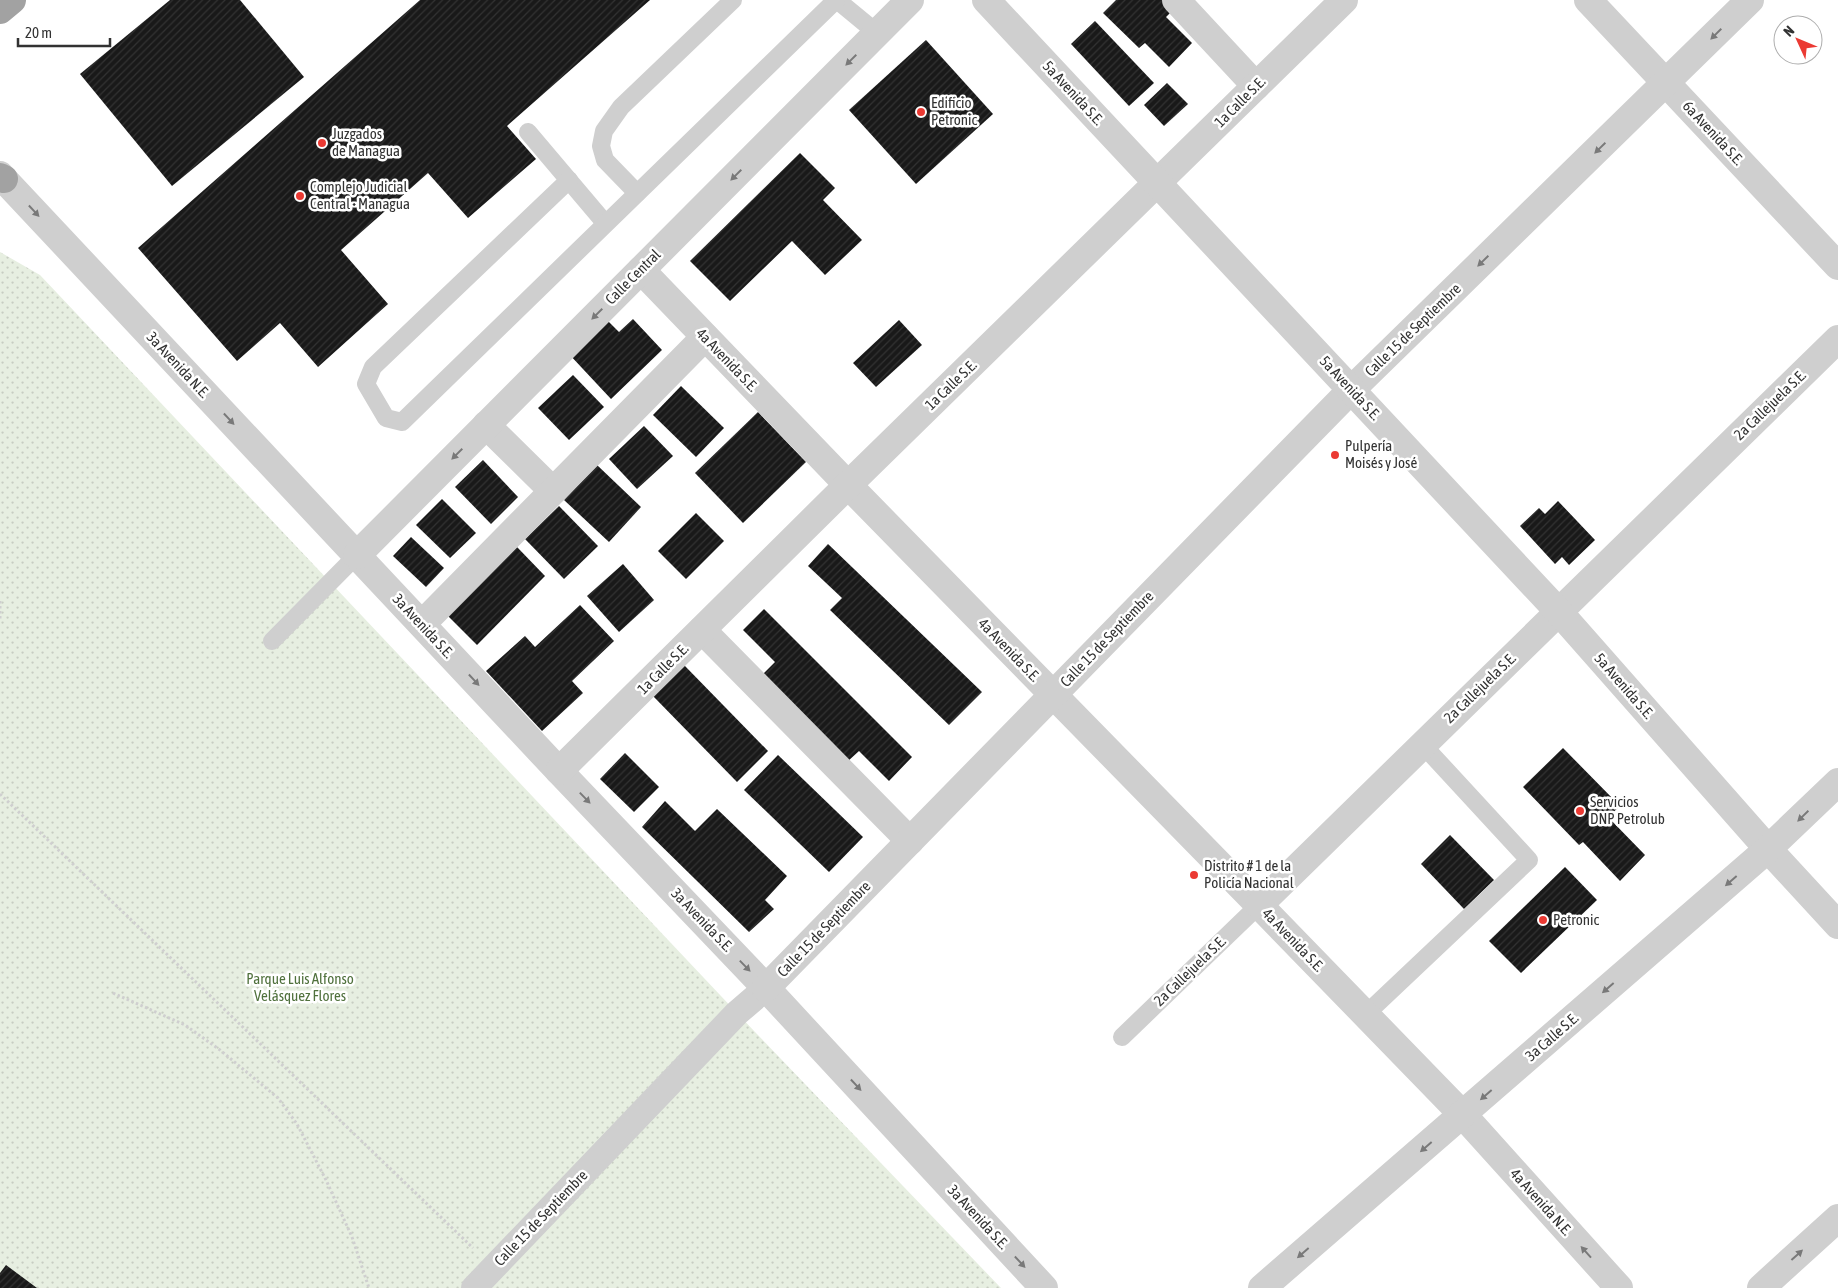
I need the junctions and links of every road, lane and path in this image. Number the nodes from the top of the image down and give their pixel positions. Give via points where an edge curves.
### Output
1 (12, 0) edge
2 (733, 0) edge
3 (837, 0) edge
4 (910, 0) edge
5 (986, 0) edge
6 (1176, 0) edge
7 (1344, 0) edge
8 (1588, 0) edge
9 (1750, 0) edge
10 (0, 10) edge
11 (877, 33) junction
12 (1666, 83) junction
13 (1256, 86) junction
14 (528, 132) dead end
15 (1, 177) edge
16 (569, 180) junction
17 (1158, 183) junction
18 (636, 193) junction
19 (605, 223) junction
20 (1838, 266) edge
21 (641, 270) junction
22 (705, 337) junction
23 (1838, 338) edge
24 (1351, 390) junction
25 (486, 425) junction
26 (848, 486) junction
27 (553, 492) junction
28 (357, 555) junction
29 (0, 601) edge
30 (1559, 612) junction
31 (0, 621) edge
32 (422, 624) junction
33 (702, 630) junction
34 (272, 641) dead end
35 (1053, 695) junction
36 (1422, 744) junction
37 (559, 771) junction
38 (1838, 782) edge
39 (0, 794) edge
40 (910, 841) junction
41 (1768, 849) junction
42 (1259, 904) junction
43 (1838, 925) edge
44 (766, 988) junction
45 (113, 993) dead end
46 (1365, 1015) junction
47 (1122, 1037) dead end
48 (1462, 1115) junction
49 (1838, 1218) edge
50 (493, 1268) junction
51 (369, 1288) edge
52 (474, 1288) edge
53 (1044, 1288) edge
54 (1262, 1288) edge
55 (1619, 1288) edge
56 (1761, 1288) edge

1 - 10 highway
2 - 18 lane via 621,106 604,131 601,146 605,160
3 - 11 lane
3 - 18 lane
4 - 11 street, Calle Central
5 - 17 street, 5a Avenida S.E.
6 - 13 street
7 - 13 street, 1a Calle S.E.
8 - 12 street, 6a Avenida S.E.
9 -> 12 street, Calle 15 de Septiembre
11 -> 21 street, Calle Central
12 - 20 street, 6a Avenida S.E.
12 -> 24 street, Calle 15 de Septiembre
13 - 17 street, 1a Calle S.E.
14 - 16 lane
15 -> 28 street, 3a Avenida N.E.
16 - 19 lane
16 - 19 lane via 373,367 366,384 386,418 402,422
17 - 24 street, 5a Avenida S.E.
17 - 26 street, 1a Calle S.E.
18 - 19 lane
21 - 22 street, 4a Avenida S.E.
21 -> 25 street, Calle Central
22 - 26 street, 4a Avenida S.E.
22 - 27 street
23 - 30 street, 2a Callejuela S.E.
24 - 30 street, 5a Avenida S.E.
24 - 35 street, Calle 15 de Septiembre
25 - 27 street
25 -> 28 street, Calle Central
26 - 33 street, 1a Calle S.E.
26 - 35 street, 4a Avenida S.E.
27 - 32 street
28 - 32 street, 3a Avenida S.E.
28 - 34 lane
29 - 31 path
30 - 36 street, 2a Callejuela S.E.
30 - 41 street, 5a Avenida S.E.
32 -> 37 street, 3a Avenida S.E.
33 - 37 street, 1a Calle S.E.
33 - 40 street
35 - 40 street, Calle 15 de Septiembre
35 - 42 street, 4a Avenida S.E.
36 - 42 street, 2a Callejuela S.E.
36 - 46 lane via 1529,860
37 -> 44 street, 3a Avenida S.E.
38 -> 41 street, 3a Calle S.E.
39 - 50 path
40 - 44 street, Calle 15 de Septiembre
41 - 43 street, 5a Avenida S.E.
41 -> 48 street, 3a Calle S.E.
42 - 46 street, 4a Avenida S.E.
42 - 47 lane, 2a Callejuela S.E.
44 - 50 street, Calle 15 de Septiembre via 737,1013
44 -> 53 street, 3a Avenida S.E.
45 - 51 path via 185,1025 278,1098 326,1180 352,1237
46 - 48 street, 4a Avenida S.E.
48 -> 54 street, 3a Calle S.E.
55 -> 48 street, 4a Avenida N.E.
56 -> 49 street
50 - 52 street, Calle 15 de Septiembre

